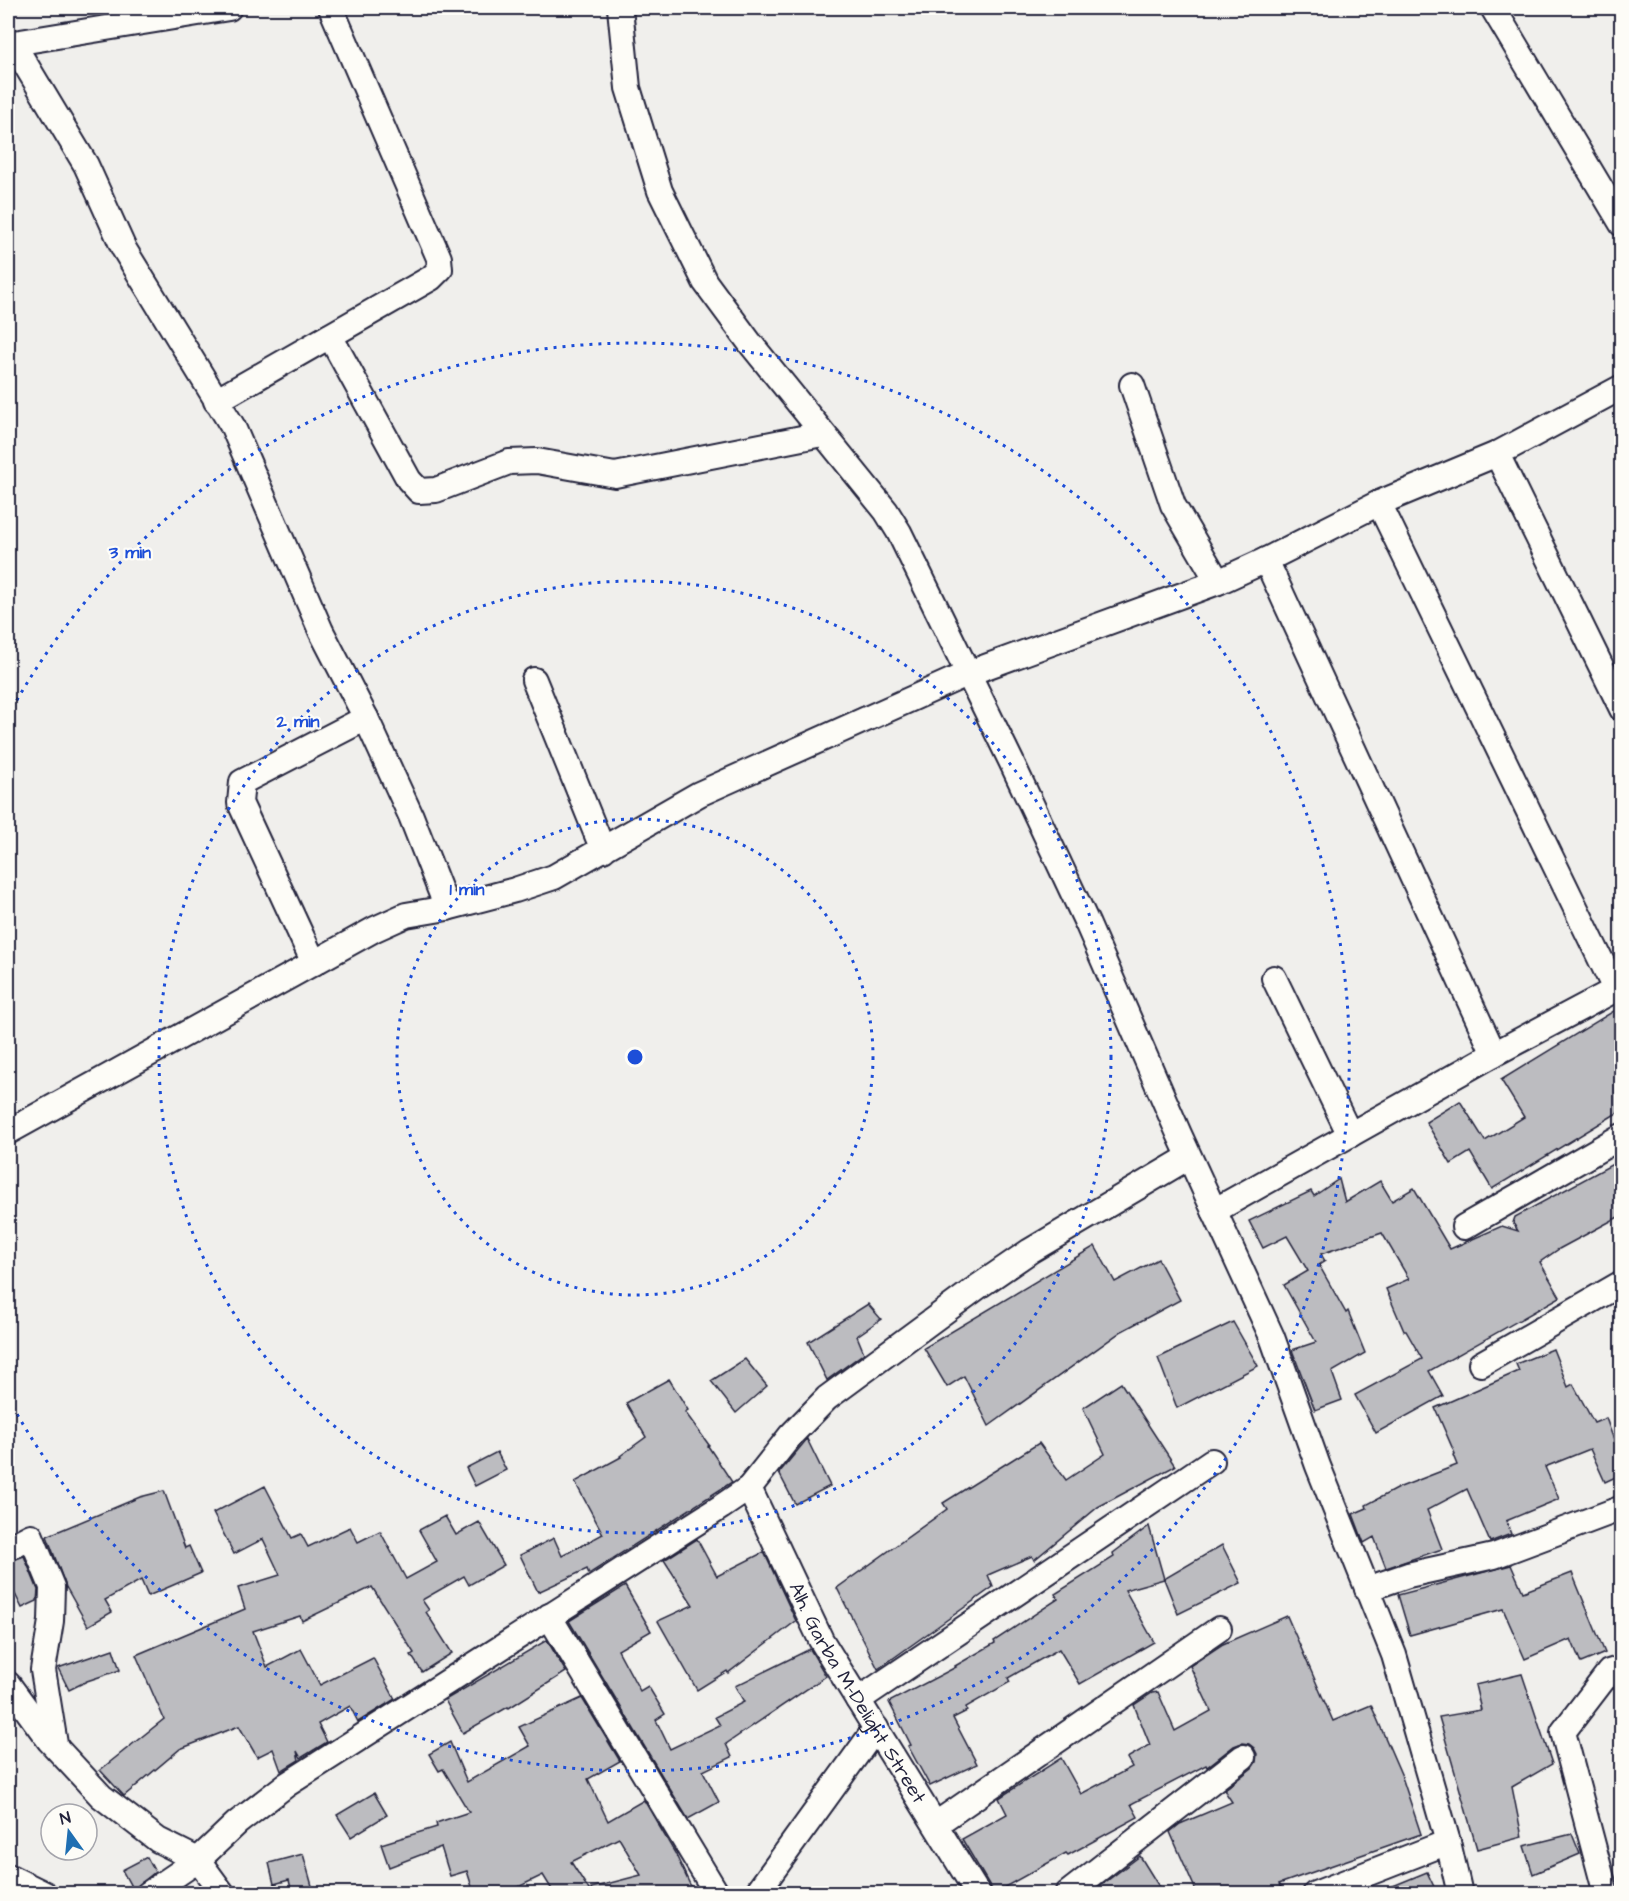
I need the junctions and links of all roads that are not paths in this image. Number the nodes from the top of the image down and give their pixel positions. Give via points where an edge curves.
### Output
1 (229, 8) edge
2 (331, 8) edge
3 (620, 8) edge
4 (1493, 8) edge
5 (10, 43) edge
6 (1622, 224) edge
7 (330, 336) junction
8 (1131, 385) dead end
9 (1622, 387) edge
10 (216, 401) junction
11 (822, 434) junction
12 (1497, 454) junction
13 (1380, 503) junction
14 (1266, 560) junction
15 (1218, 582) junction
16 (969, 673) junction
17 (534, 680) dead end
18 (1622, 709) edge
19 (366, 718) junction
20 (603, 850) junction
21 (447, 908) junction
22 (314, 963) junction
23 (1274, 978) dead end
24 (1618, 987) edge
25 (1494, 1054) junction
26 (8, 1128) edge
27 (1350, 1135) junction
28 (1622, 1136) edge
29 (1190, 1157) junction
30 (1214, 1211) junction
31 (1464, 1227) dead end
32 (1622, 1283) edge
33 (1481, 1364) dead end
34 (1212, 1461) dead end
35 (749, 1488) junction
36 (1622, 1508) edge
37 (8, 1548) edge
38 (1367, 1589) junction
39 (549, 1616) junction
40 (1219, 1629) dead end
41 (1622, 1668) edge
42 (8, 1684) edge
43 (858, 1700) junction
44 (876, 1728) junction
45 (55, 1746) junction
46 (1243, 1757) dead end
47 (936, 1824) junction
48 (1448, 1842) junction
49 (198, 1860) junction
50 (8, 1876) edge
51 (45, 1893) edge
52 (148, 1893) edge
53 (223, 1893) edge
54 (717, 1893) edge
55 (756, 1893) edge
56 (978, 1893) edge
57 (1067, 1893) edge
58 (1315, 1893) edge
59 (1460, 1893) edge
60 (1606, 1893) edge

1 - 5 street
2 - 7 street via 439,258 440,269 431,278
3 - 11 street via 628,88 660,191 705,282
4 - 6 street
5 - 10 street via 86,165 124,249
7 - 10 street
7 - 11 street via 409,480 419,491 436,490 509,462 537,461 615,476
8 - 15 street via 1173,505
9 - 12 street
10 - 19 street via 232,427 321,631
11 - 16 street via 899,532
12 - 13 street
12 - 18 street
13 - 14 street
13 - 24 street
14 - 15 street
14 - 25 street
15 - 16 street
16 - 20 street via 699,794
16 - 29 street via 1088,925
17 - 20 street
19 - 21 street
19 - 22 street via 242,782 240,803
20 - 21 street via 554,877
21 - 22 street via 406,915
22 - 26 street
23 - 27 street
24 - 25 street
25 - 27 street
27 - 30 street
28 - 31 street
29 - 30 street
29 - 35 street via 1030,1251 827,1398
30 - 38 street via 1272,1337 1317,1466
32 - 33 street
34 - 43 street
35 - 39 street
35 - 43 street, Alh. Garba M-Delight Street via 821,1640
36 - 38 street via 1494,1556 1408,1575
37 - 45 street via 31,1536 52,1587 44,1670
38 - 48 street via 1394,1655
39 - 49 street via 286,1785
39 - 54 street
40 - 47 street
41 - 60 street via 1609,1672 1563,1732
42 - 45 street
43 - 44 street, Alh. Garba M-Delight Street
44 - 47 street, Alh. Garba M-Delight Street
44 - 55 street
45 - 49 street via 100,1796 158,1840
46 - 57 street
47 - 56 street, Alh. Garba M-Delight Street
48 - 58 street
48 - 59 street
49 - 52 street
49 - 53 street
50 - 51 street

